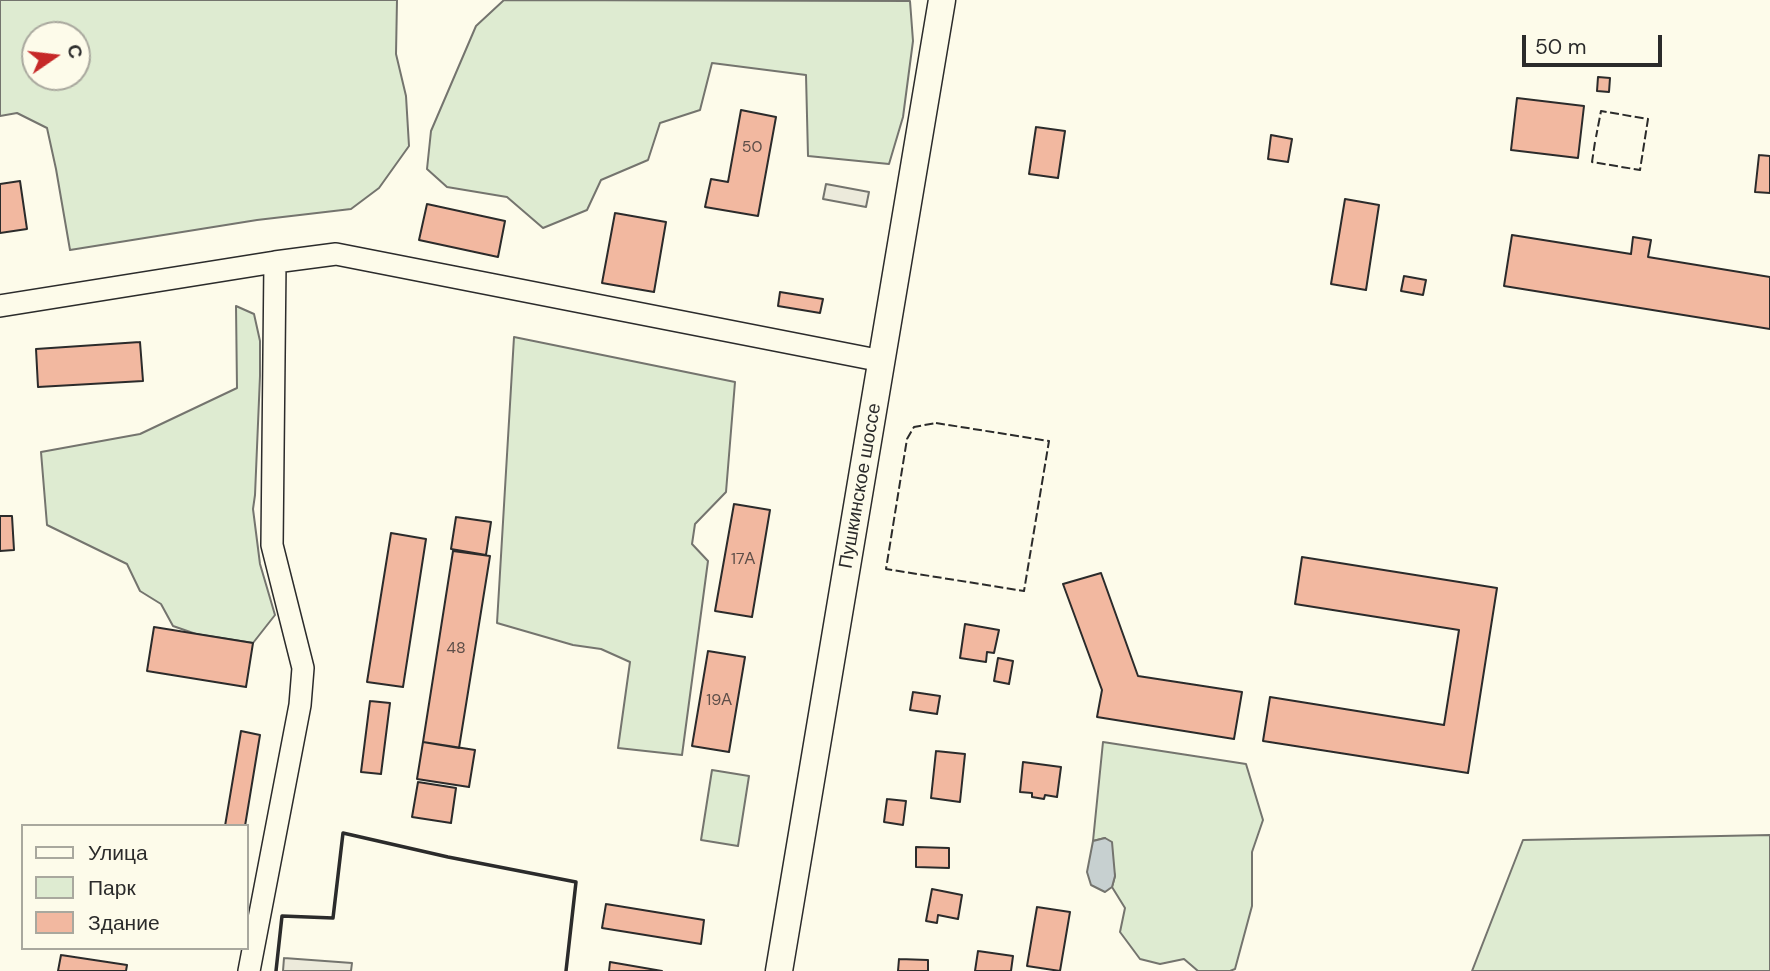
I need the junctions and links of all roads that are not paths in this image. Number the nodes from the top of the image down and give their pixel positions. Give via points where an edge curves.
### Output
1 (942, 0) edge
2 (275, 262) junction
3 (0, 306) edge
4 (882, 360) junction
5 (249, 971) edge
6 (779, 971) edge

1 - 4 main road, Пушкинское шоссе
2 - 3 street
2 - 4 street via 336,254
2 - 5 street via 272,545 303,668 300,705
4 - 6 main road, Пушкинское шоссе

